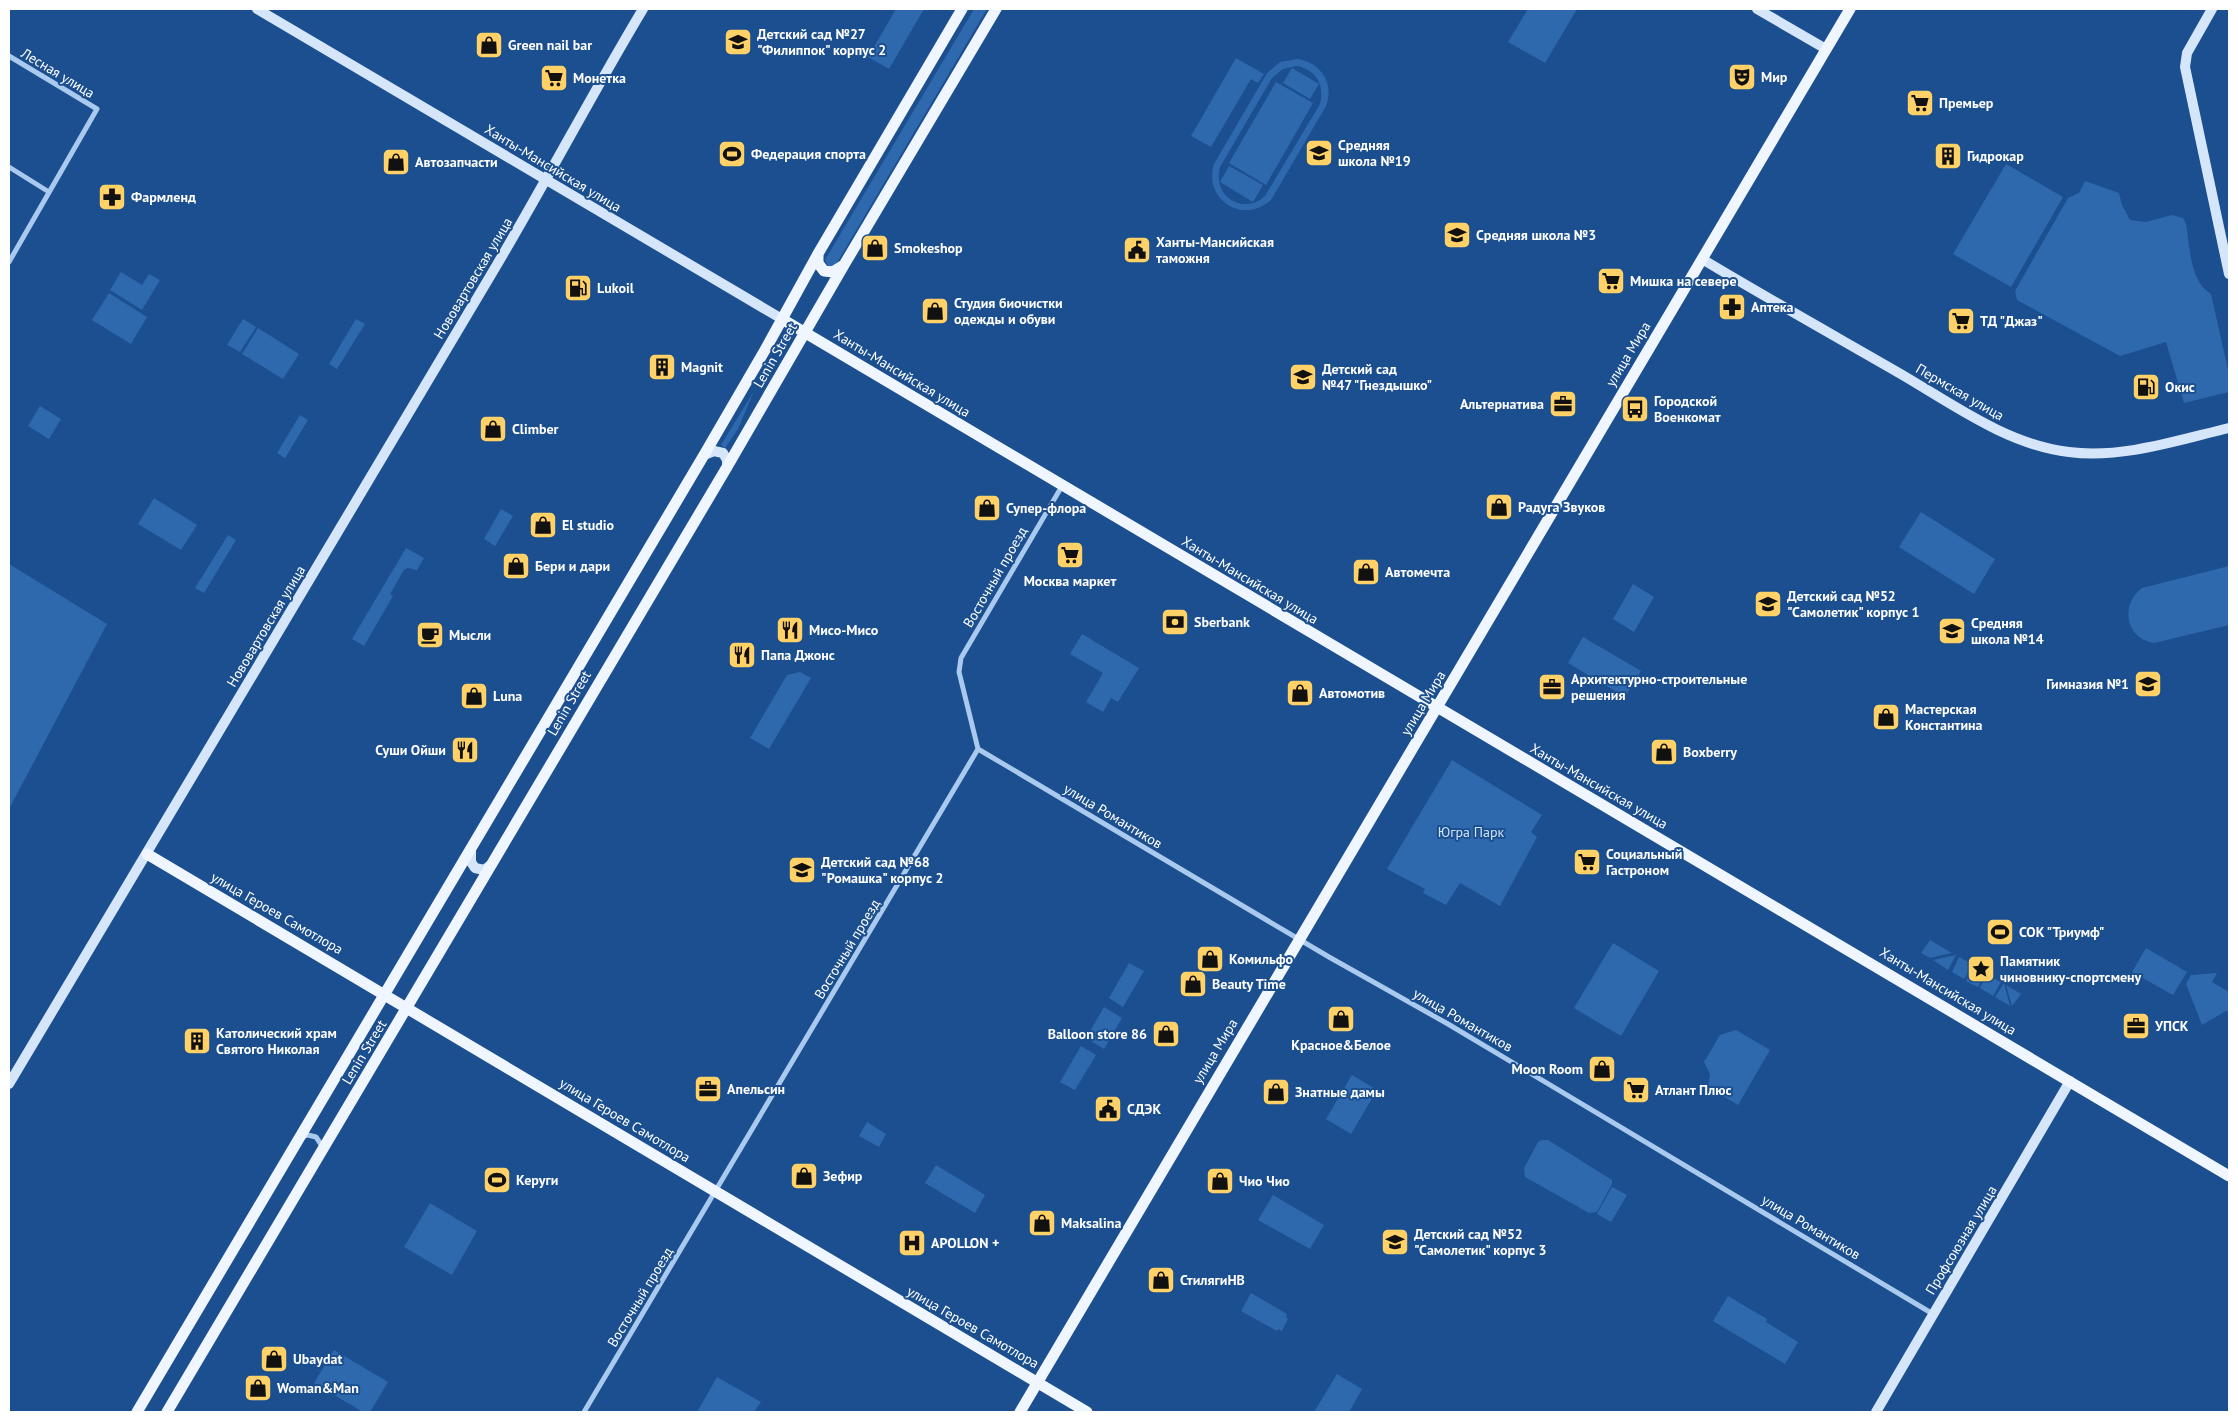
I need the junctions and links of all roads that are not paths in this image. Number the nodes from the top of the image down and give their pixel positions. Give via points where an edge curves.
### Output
1 (257, 9) edge
2 (643, 9) edge
3 (962, 9) edge
4 (996, 9) edge
5 (1756, 9) edge
6 (1850, 9) edge
7 (2212, 9) edge
8 (1826, 49) junction
9 (9, 56) edge
10 (9, 167) edge
11 (544, 180) junction
12 (49, 192) junction
13 (819, 252) junction
14 (1702, 258) junction
15 (9, 262) edge
16 (844, 265) junction
17 (2229, 274) edge
18 (782, 319) junction
19 (805, 333) junction
20 (2229, 428) edge
21 (704, 455) junction
22 (727, 467) junction
23 (1062, 486) junction
24 (1437, 709) junction
25 (978, 749) junction
26 (470, 851) junction
27 (147, 854) junction
28 (492, 864) junction
29 (1299, 939) junction
30 (386, 995) junction
31 (408, 1008) junction
32 (2070, 1081) junction
33 (9, 1084) edge
34 (300, 1138) junction
35 (322, 1152) junction
36 (2229, 1176) edge
37 (716, 1192) junction
38 (1933, 1314) junction
39 (1037, 1382) junction
40 (137, 1412) edge
41 (166, 1412) edge
42 (584, 1412) edge
43 (1020, 1412) edge
44 (1087, 1412) edge
45 (1876, 1412) edge

1 - 11 main road, Ханты-Мансийская улица
2 - 11 main road, Нововартовская улица
3 - 13 main road, Lenin Street
4 - 16 main road, Lenin Street
5 - 8 main road
6 - 8 main road, улица Мира
7 - 17 main road via 2187,53 2185,67
8 - 14 main road, улица Мира
9 - 12 street, Лесная улица via 97,109
10 - 12 street
11 - 18 main road, Ханты-Мансийская улица
11 - 27 main road, Нововартовская улица via 496,268
12 - 15 street
13 - 16 main road via 818,263 824,271 833,272
13 - 18 main road, Lenin Street
14 - 20 main road, Пермская улица via 1995,428 2032,443 2071,452 2110,452
14 - 24 main road, улица Мира
16 - 19 main road, Lenin Street
18 - 19 main road, Ханты-Мансийская улица
18 - 21 main road, Lenin Street
19 - 22 main road, Lenin Street
19 - 23 main road, Ханты-Мансийская улица
21 - 22 main road via 714,451 723,453
21 - 26 main road, Lenin Street
22 - 28 main road, Lenin Street
23 - 24 main road, Ханты-Мансийская улица
23 - 25 street, Восточный проезд via 961,658 959,672
24 - 29 main road, улица Мира
24 - 32 main road, Ханты-Мансийская улица
25 - 29 street, улица Романтиков
25 - 37 street, Восточный проезд
26 - 28 main road via 475,868 484,870
26 - 30 main road, Lenin Street
27 - 30 main road, улица Героев Самотлора
27 - 33 main road, Нововартовская улица
28 - 31 main road, Lenin Street
29 - 38 street, улица Романтиков via 1448,1024
29 - 39 main road, улица Мира
30 - 31 main road, улица Героев Самотлора
30 - 34 main road, Lenin Street
31 - 35 main road, Lenin Street
31 - 37 main road, улица Героев Самотлора
32 - 36 main road, Ханты-Мансийская улица
32 - 38 main road, Профсоюзная улица
34 - 35 street via 316,1137
34 - 40 main road, Lenin Street
35 - 41 main road, Lenin Street
37 - 39 main road, улица Героев Самотлора
37 - 42 street, Восточный проезд
38 - 45 main road, Профсоюзная улица
39 - 43 main road, улица Мира
39 - 44 main road, улица Героев Самотлора

